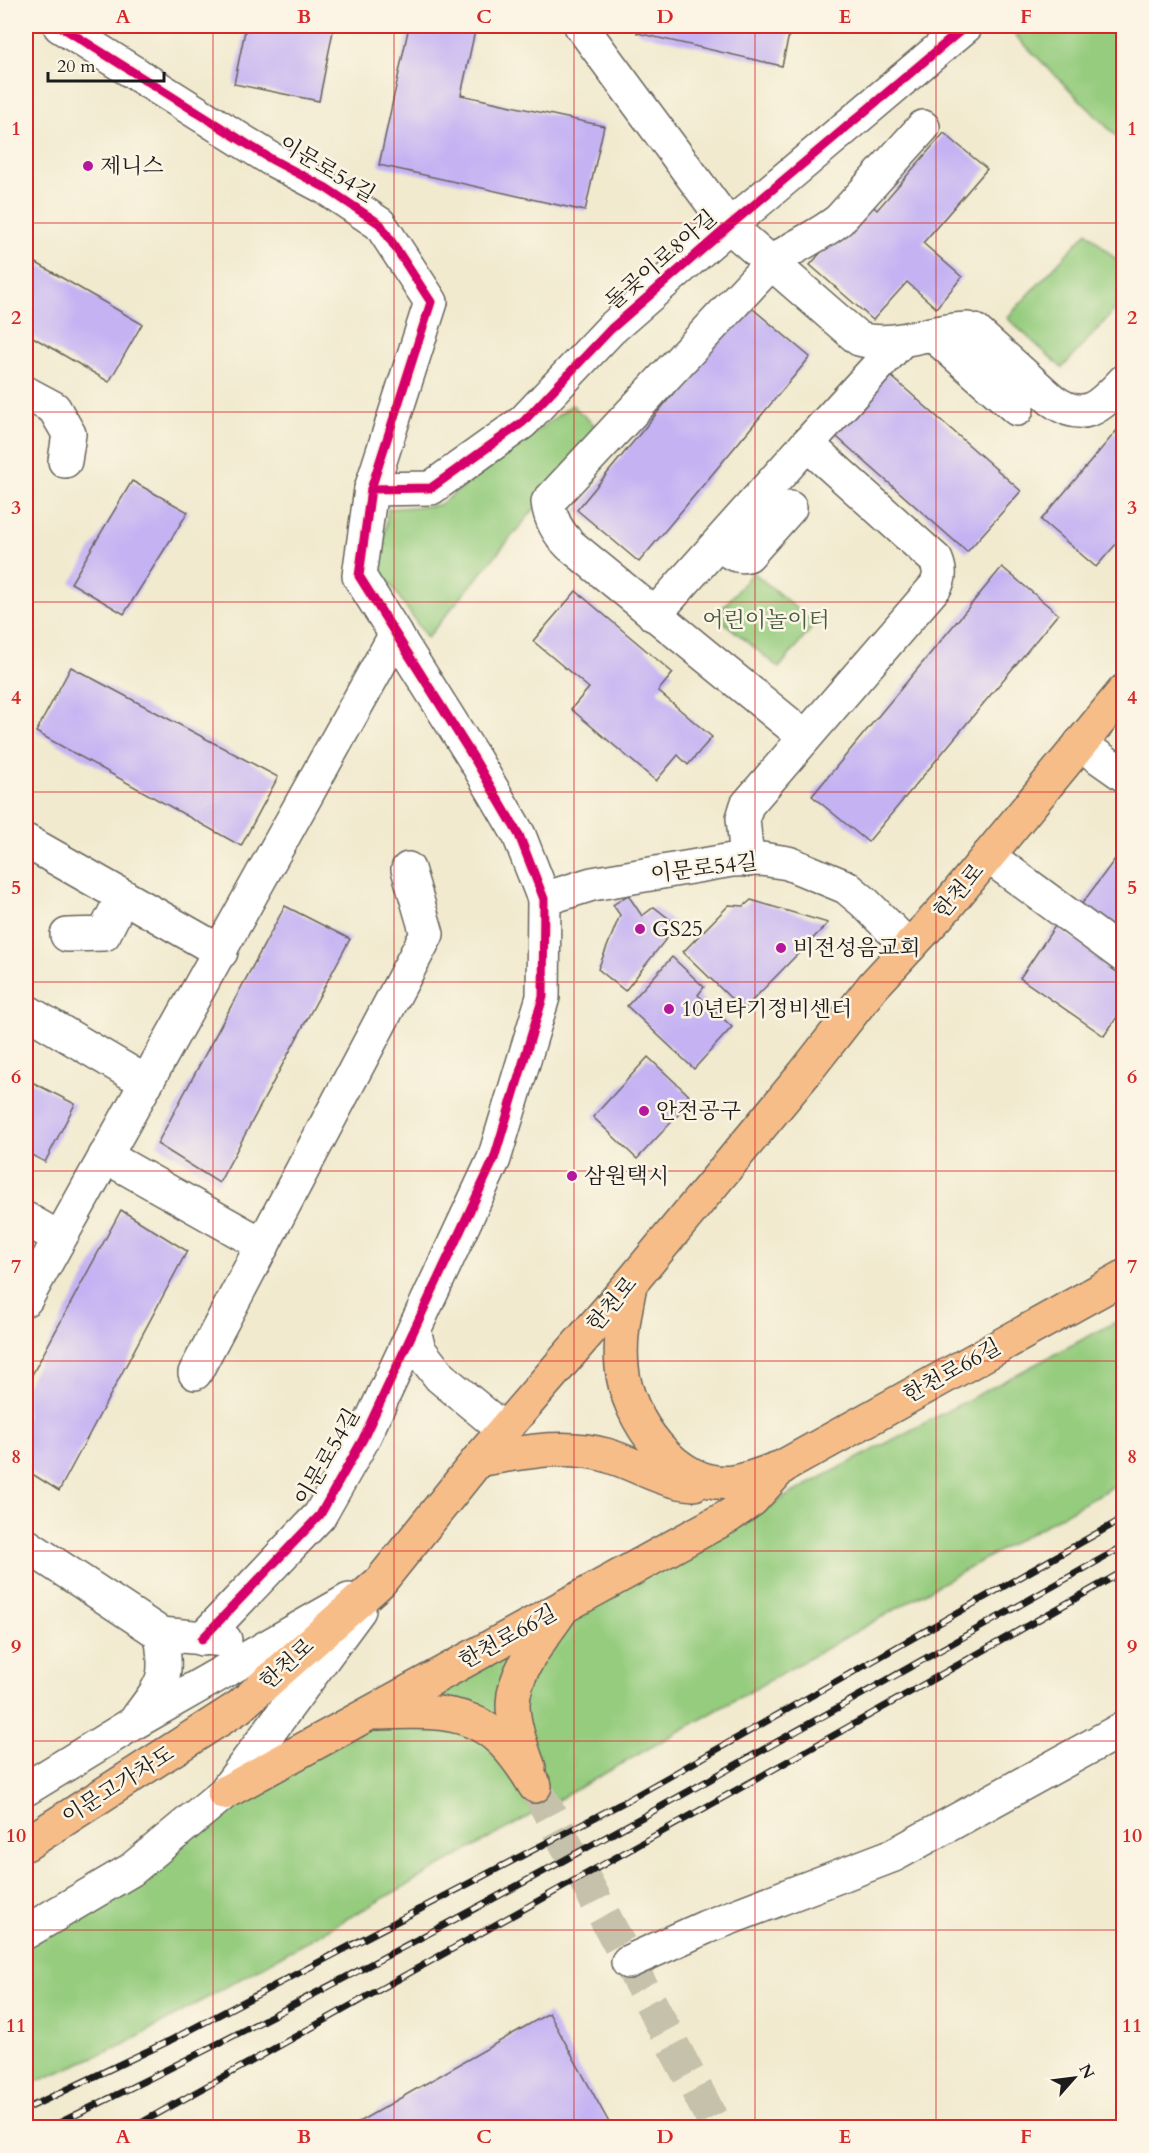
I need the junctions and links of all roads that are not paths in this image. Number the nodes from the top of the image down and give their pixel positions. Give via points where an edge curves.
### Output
1 (60, 26) edge
2 (581, 26) edge
3 (966, 26) edge
4 (923, 127) dead end
5 (729, 226) junction
6 (771, 262) junction
7 (932, 334) junction
8 (900, 342) junction
9 (1124, 381) edge
10 (26, 393) edge
11 (1017, 409) dead end
12 (807, 444) junction
13 (65, 461) dead end
14 (371, 489) junction
15 (790, 508) dead end
16 (719, 543) junction
17 (654, 615) junction
18 (396, 634) junction
19 (1124, 691) edge
20 (805, 737) junction
21 (1080, 744) junction
22 (1124, 775) edge
23 (26, 841) edge
24 (988, 856) junction
25 (747, 860) junction
26 (408, 869) dead end
27 (123, 896) junction
28 (544, 899) junction
29 (67, 935) dead end
30 (909, 947) junction
31 (221, 952) junction
32 (1124, 956) edge
33 (26, 1011) edge
34 (146, 1082) junction
35 (105, 1155) junction
36 (26, 1220) edge
37 (59, 1238) junction
38 (262, 1245) junction
39 (1124, 1277) edge
40 (630, 1284) junction
41 (26, 1299) edge
42 (414, 1330) junction
43 (195, 1373) dead end
44 (504, 1430) junction
45 (478, 1460) junction
46 (782, 1467) junction
47 (732, 1482) junction
48 (26, 1545) edge
49 (380, 1582) junction
50 (564, 1606) junction
51 (161, 1634) junction
52 (286, 1636) junction
53 (202, 1640) junction
54 (369, 1714) junction
55 (132, 1724) junction
56 (210, 1727) joint
57 (1124, 1728) edge
58 (26, 1789) edge
59 (224, 1793) junction
60 (26, 1844) edge
61 (26, 1932) edge
62 (628, 1962) dead end

1 - 14 street, 이문로54길 via 380,224 431,302
2 - 5 street
3 - 5 street, 돌곶이로8아길
4 - 6 street via 839,220
5 - 6 street
5 - 14 street, 돌곶이로8아길 via 611,329 523,422 431,488
6 - 8 street via 859,339 875,344
6 - 17 street via 548,502 561,537
7 - 8 street
7 - 9 street via 975,331 1065,409 1081,412 1095,408
7 - 11 street
8 - 12 street
10 - 13 street via 54,408 69,434
12 - 16 street
12 - 20 street via 936,560 940,574 935,587
14 - 18 street, 이문로54길 via 359,576
15 - 16 street via 748,555 734,555
16 - 17 street
17 - 20 street
18 - 28 street, 이문로54길 via 519,835
18 - 31 street
19 - 21 main road, 한천로
20 - 25 street via 747,805 743,818
21 - 22 street
21 - 24 main road, 한천로
23 - 27 street
24 - 30 main road, 한천로
24 - 32 street, 한천로
25 - 28 street, 이문로54길 via 592,884
25 - 30 street, 이문로54길 via 788,863 846,887
26 - 38 street via 427,934
27 - 29 street via 104,934
27 - 31 street
28 - 42 street, 이문로54길 via 543,997 494,1159
30 - 40 main road, 한천로
31 - 34 street
33 - 34 street
34 - 35 street
35 - 37 street
35 - 38 street
36 - 37 street
37 - 41 street
38 - 43 street
39 - 46 main road, 한천로66길
40 - 44 main road, 한천로
40 - 47 main road, 한천로66길 via 621,1339 622,1369 629,1398 644,1428 667,1457 692,1475
42 - 44 street via 419,1350 440,1377
42 - 53 street, 이문로54길 via 363,1439 320,1515
44 - 45 main road, 한천로
45 - 47 main road, 한천로66길 via 556,1448 608,1456 677,1482
45 - 49 main road, 한천로
46 - 47 main road, 한천로66길
46 - 50 main road, 한천로66길 via 752,1500 729,1516
48 - 51 street
49 - 52 street
49 - 56 main road, 한천로
49 - 59 street
50 - 54 main road, 한천로66길
50 - 54 main road via 529,1659 513,1704 518,1736 535,1786 506,1745 480,1724 453,1714 425,1711
51 - 53 street
51 - 55 street via 164,1676
52 - 53 street
52 - 55 street
54 - 59 main road, 한천로66길
55 - 58 street
56 - 60 main road, 이문고가차도
57 - 62 street via 894,1855 706,1927
59 - 61 street via 131,1870

